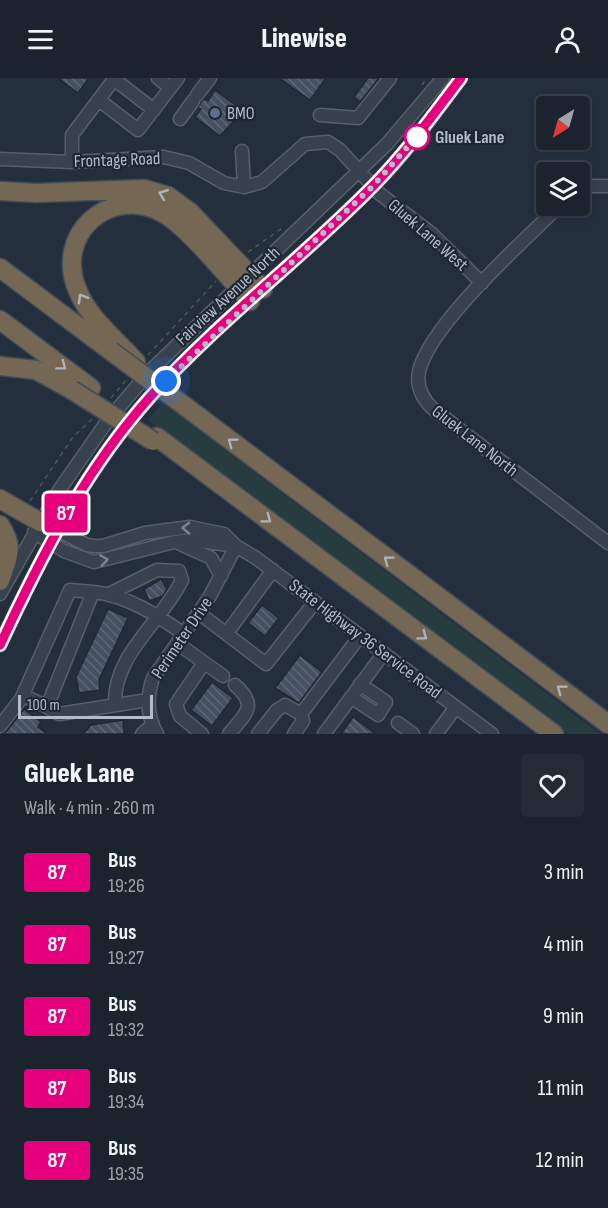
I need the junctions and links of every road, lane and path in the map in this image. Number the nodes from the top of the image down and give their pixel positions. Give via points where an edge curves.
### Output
1 (158, 78) edge
2 (210, 78) edge
3 (390, 78) edge
4 (443, 78) edge
5 (460, 78) edge
6 (115, 79) edge
7 (174, 83) edge
8 (99, 100) junction
9 (154, 110) junction
10 (320, 116) dead end
11 (180, 119) dead end
12 (242, 151) dead end
13 (0, 159) edge
14 (72, 162) junction
15 (359, 172) junction
16 (373, 186) junction
17 (590, 186) edge
18 (608, 186) edge
19 (244, 187) junction
20 (0, 190) edge
21 (549, 216) edge
22 (0, 268) edge
23 (482, 284) junction
24 (250, 289) junction
25 (0, 320) edge
26 (115, 347) junction
27 (0, 366) edge
28 (155, 439) junction
29 (0, 499) edge
30 (0, 516) edge
31 (0, 525) edge
32 (45, 531) junction
33 (174, 542) junction
34 (608, 543) edge
35 (236, 546) junction
36 (273, 570) junction
37 (221, 576) junction
38 (0, 581) edge
39 (93, 592) junction
40 (0, 594) edge
41 (109, 594) junction
42 (315, 602) junction
43 (199, 613) junction
44 (159, 616) junction
45 (227, 633) junction
46 (360, 636) junction
47 (181, 639) junction
48 (0, 645) edge
49 (384, 653) junction
50 (204, 663) junction
51 (223, 676) dead end
52 (360, 684) junction
53 (235, 685) dead end
54 (23, 695) junction
55 (351, 697) junction
56 (148, 700) junction
57 (115, 705) junction
58 (47, 707) junction
59 (456, 707) junction
60 (300, 714) junction
61 (398, 723) dead end
62 (608, 724) edge
63 (0, 726) edge
64 (155, 729) edge
65 (142, 734) edge
66 (202, 734) edge
67 (229, 734) edge
68 (258, 734) edge
69 (294, 734) edge
70 (324, 734) edge
71 (413, 734) edge
72 (436, 734) edge
73 (492, 734) edge
74 (554, 734) edge

1 - 7 street
2 - 11 street
3 - 10 street via 358,118
4 - 15 street, Fairview Avenue North
5 - 16 street, Fairview Avenue North
6 - 8 street
6 - 9 street
7 - 9 street
8 - 9 street via 138,130
8 - 14 street via 72,135
12 - 19 street
13 - 14 street, Frontage Road
14 - 19 street, Frontage Road via 164,157 189,163 224,183
15 - 16 street
15 - 19 street via 335,146 313,141 262,182
15 - 24 street, Fairview Avenue North
16 - 23 street, Gluek Lane West via 432,234
16 - 24 street, Fairview Avenue North
17 - 18 street
24 -> 20 highway via 190,212 156,191
21 - 23 street, Gluek Lane North
22 - 26 highway
23 - 34 street, Gluek Lane North via 460,306 433,344 419,370 421,395 432,408
26 -> 24 highway via 83,302 72,269 74,245 80,233 87,223 106,211 134,204 165,213
24 - 32 street, Fairview Avenue North via 149,399
24 - 32 street, Fairview Avenue North via 151,370 96,437
25 -> 28 highway
62 -> 26 highway, bridge via 145,377
27 - 28 highway, bridge via 36,370
28 -> 74 highway
29 - 32 highway
30 - 32 highway
31 - 38 highway via 9,539 10,551
32 -> 33 street via 79,558 94,562
35 -> 32 street, State Highway 36 Service Road via 224,534 190,527 145,533 103,546 87,545
32 - 40 street, Fairview Avenue North
32 - 48 street, Fairview Avenue North
33 - 35 street via 193,540
33 - 37 street via 211,558
35 - 36 street, State Highway 36 Service Road
35 - 37 street, Perimeter Drive
36 - 42 street, State Highway 36 Service Road
36 - 45 street
37 - 43 street, Perimeter Drive
39 - 41 street
39 - 54 street via 70,590
39 - 58 street
41 - 44 street
41 - 44 street via 157,570 179,571 182,580
42 - 45 street via 266,664
42 - 46 street, State Highway 36 Service Road
43 - 45 street
43 - 47 street, Perimeter Drive
44 - 47 street
44 - 57 street via 123,664
46 - 49 street, State Highway 36 Service Road
46 - 60 street
47 - 50 street
47 - 56 street, Perimeter Drive via 153,678
49 - 52 street
49 - 59 street, State Highway 36 Service Road
50 - 51 street
50 - 66 street via 177,699 176,708
52 - 55 street
52 - 55 street via 386,702 378,715
53 - 67 street via 250,703
54 - 58 street
54 - 63 street
55 - 70 street
56 - 57 street
56 - 64 street, Perimeter Drive
57 - 58 street via 59,714
59 - 72 street
59 - 73 street, State Highway 36 Service Road
60 - 68 street via 282,706
60 - 69 street via 303,721
61 - 71 street
64 - 65 street

